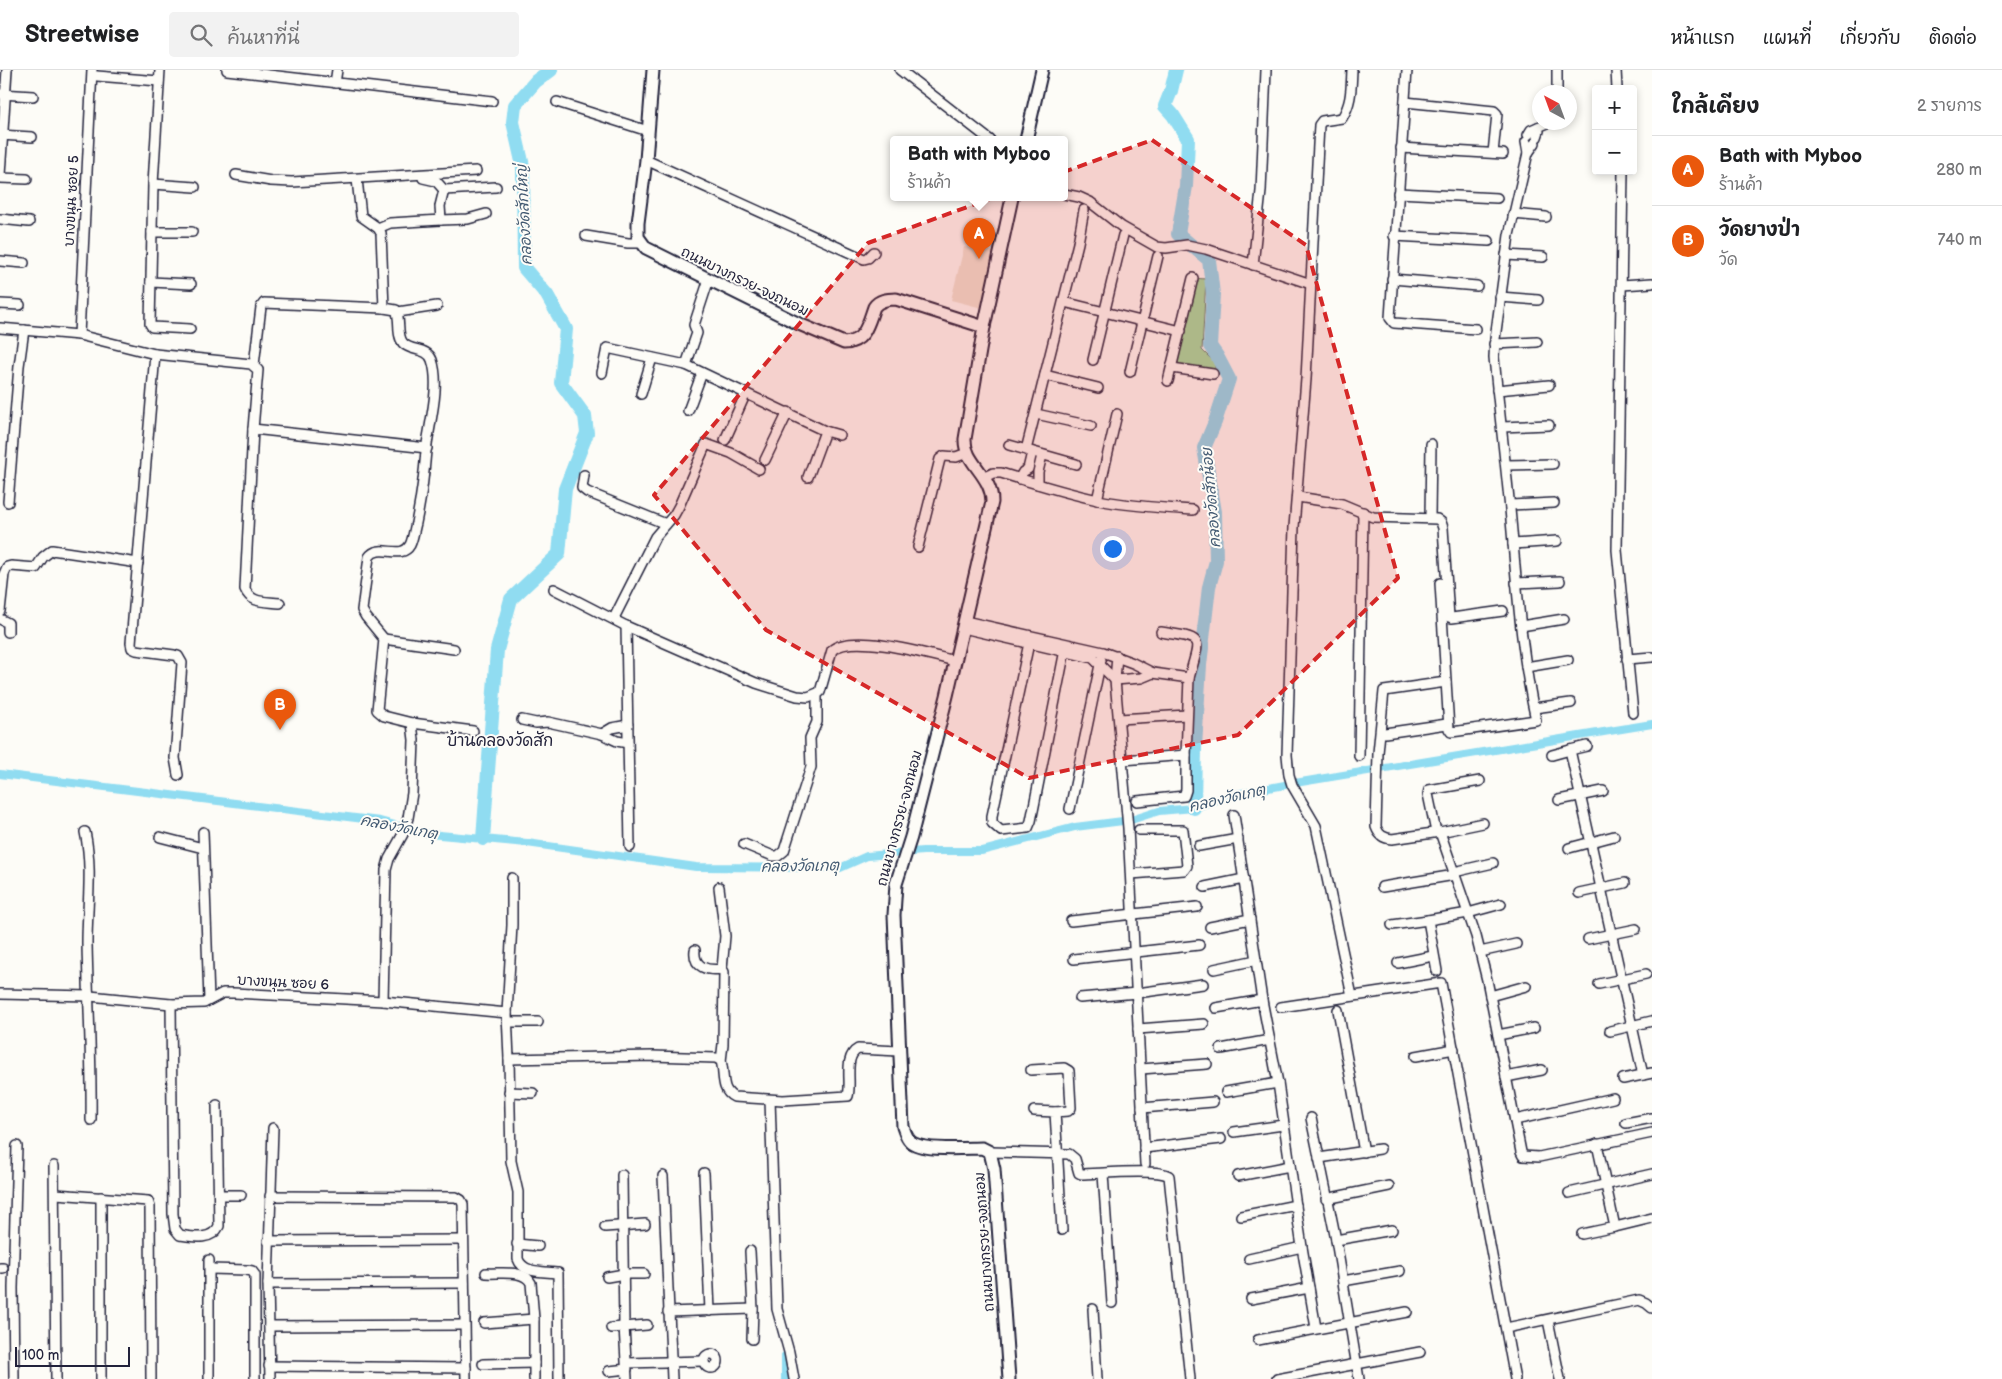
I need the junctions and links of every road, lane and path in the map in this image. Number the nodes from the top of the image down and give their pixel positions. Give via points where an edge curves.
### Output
1 (7, 70) edge
2 (160, 70) edge
3 (227, 70) edge
4 (337, 70) edge
5 (653, 70) edge
6 (900, 70) edge
7 (1042, 70) edge
8 (1266, 70) edge
9 (1352, 70) edge
10 (1407, 70) edge
11 (1558, 70) edge
12 (1616, 70) edge
13 (95, 73) edge
14 (159, 81) junction
15 (336, 83) junction
16 (1557, 85) edge
17 (1617, 85) edge
18 (2, 94) edge
19 (33, 96) dead end
20 (492, 101) dead end
21 (557, 102) dead end
22 (1405, 102) junction
23 (1532, 130) edge
24 (648, 131) junction
25 (1, 135) edge
26 (985, 136) edge
27 (1027, 136) edge
28 (32, 137) dead end
29 (1401, 148) junction
30 (1493, 154) junction
31 (1503, 154) dead end
32 (646, 160) junction
33 (476, 171) dead end
34 (1623, 175) edge
35 (236, 176) dead end
36 (0, 177) edge
37 (28, 179) dead end
38 (358, 182) junction
39 (153, 184) junction
40 (195, 186) dead end
41 (496, 187) dead end
42 (444, 190) junction
43 (1398, 192) junction
44 (1068, 195) edge
45 (1497, 198) dead end
46 (1011, 201) edge
47 (1084, 210) dead end
48 (486, 214) dead end
49 (1513, 214) junction
50 (1546, 217) dead end
51 (0, 219) edge
52 (441, 220) junction
53 (29, 222) dead end
54 (378, 228) junction
55 (152, 232) junction
56 (192, 232) dead end
57 (1122, 235) dead end
58 (586, 236) dead end
59 (1394, 236) junction
60 (1489, 241) dead end
61 (641, 243) junction
62 (874, 252) dead end
63 (1506, 255) junction
64 (1158, 256) dead end
65 (1543, 257) dead end
66 (0, 261) edge
67 (24, 263) dead end
68 (1253, 265) junction
69 (1193, 278) dead end
70 (709, 279) junction
71 (1392, 279) junction
72 (151, 282) junction
73 (1652, 283) edge
74 (190, 284) dead end
75 (1311, 284) junction
76 (1622, 285) junction
77 (1477, 286) dead end
78 (1500, 297) junction
79 (1538, 300) dead end
80 (1064, 302) junction
81 (0, 304) edge
82 (20, 305) dead end
83 (436, 306) dead end
84 (384, 308) junction
85 (398, 312) junction
86 (1104, 312) junction
87 (1142, 322) junction
88 (984, 327) junction
89 (0, 328) edge
90 (190, 329) dead end
91 (1476, 329) dead end
92 (24, 330) junction
93 (1181, 331) junction
94 (80, 335) junction
95 (1537, 342) dead end
96 (1494, 344) junction
97 (155, 354) junction
98 (652, 358) junction
99 (1093, 360) dead end
100 (254, 365) junction
101 (686, 365) junction
102 (1172, 368) junction
103 (702, 372) junction
104 (1130, 372) dead end
105 (602, 373) dead end
106 (1213, 374) dead end
107 (1045, 375) junction
108 (1168, 381) dead end
109 (1549, 385) dead end
110 (1098, 388) dead end
111 (1497, 390) junction
112 (746, 393) junction
113 (641, 394) dead end
114 (688, 411) dead end
115 (788, 412) junction
116 (1036, 414) junction
117 (1116, 414) dead end
118 (1550, 424) dead end
119 (1091, 426) dead end
120 (1502, 427) junction
121 (253, 429) junction
122 (825, 431) junction
123 (839, 435) dead end
124 (725, 440) dead end
125 (1431, 444) dead end
126 (1009, 446) dead end
127 (427, 448) junction
128 (1029, 451) junction
129 (967, 453) junction
130 (1042, 455) junction
131 (765, 460) dead end
132 (1076, 464) dead end
133 (1553, 464) dead end
134 (1506, 466) junction
135 (759, 468) dead end
136 (1028, 469) junction
137 (1038, 472) junction
138 (584, 474) dead end
139 (808, 477) dead end
140 (985, 477) junction
141 (1019, 479) junction
142 (1038, 484) junction
143 (1298, 497) junction
144 (1097, 500) junction
145 (8, 502) dead end
146 (1554, 503) dead end
147 (1510, 505) junction
148 (1194, 510) dead end
149 (1363, 512) junction
150 (1430, 517) junction
151 (666, 524) junction
152 (1557, 541) dead end
153 (1513, 544) junction
154 (918, 547) dead end
155 (138, 563) junction
156 (1560, 581) dead end
157 (1440, 583) dead end
158 (1516, 584) junction
159 (554, 589) dead end
160 (1, 591) edge
161 (280, 603) dead end
162 (0, 611) edge
163 (1503, 612) dead end
164 (614, 618) junction
165 (0, 619) edge
166 (1564, 619) dead end
167 (964, 625) junction
168 (626, 626) junction
169 (1521, 626) junction
170 (8, 632) dead end
171 (1161, 632) dead end
172 (384, 639) junction
173 (1025, 640) junction
174 (1062, 647) junction
175 (454, 649) dead end
176 (1103, 652) junction
177 (1117, 656) junction
178 (1652, 657) edge
179 (1627, 659) junction
180 (1568, 660) dead end
181 (955, 661) junction
182 (1100, 663) junction
183 (1526, 667) junction
184 (1152, 673) junction
185 (1189, 678) junction
186 (1115, 680) junction
187 (1446, 682) junction
188 (817, 694) junction
189 (1571, 703) dead end
190 (1534, 708) junction
191 (1633, 713) dead end
192 (1188, 715) junction
193 (1119, 719) junction
194 (522, 720) dead end
195 (412, 723) junction
196 (1447, 724) junction
197 (628, 725) junction
198 (473, 731) dead end
199 (1385, 733) dead end
200 (602, 734) junction
201 (628, 743) junction
202 (1587, 746) dead end
203 (1570, 750) junction
204 (1186, 755) junction
205 (1552, 755) dead end
206 (1359, 756) dead end
207 (1123, 760) junction
208 (178, 775) dead end
209 (1480, 781) dead end
210 (1603, 791) dead end
211 (1580, 796) junction
212 (1559, 800) dead end
213 (1137, 801) dead end
214 (1070, 809) dead end
215 (1234, 815) dead end
216 (1484, 823) dead end
217 (1139, 830) dead end
218 (85, 832) dead end
219 (203, 832) dead end
220 (1438, 832) junction
221 (160, 836) dead end
222 (1614, 836) dead end
223 (1238, 839) junction
224 (744, 844) dead end
225 (1591, 844) junction
226 (1199, 846) dead end
227 (630, 847) dead end
228 (203, 848) junction
229 (1569, 848) dead end
230 (1493, 863) dead end
231 (1131, 874) junction
232 (1454, 874) junction
233 (512, 878) dead end
234 (1244, 879) junction
235 (1625, 883) dead end
236 (1205, 886) dead end
237 (719, 887) dead end
238 (1382, 887) dead end
239 (1601, 889) junction
240 (1579, 893) dead end
241 (1501, 904) dead end
242 (1197, 907) dead end
243 (1468, 913) junction
244 (1133, 914) junction
245 (1250, 919) junction
246 (1428, 920) junction
247 (1071, 921) dead end
248 (1392, 924) dead end
249 (1210, 927) dead end
250 (1636, 929) dead end
251 (1611, 934) junction
252 (1588, 939) dead end
253 (1516, 944) dead end
254 (1199, 945) dead end
255 (695, 950) dead end
256 (1135, 951) junction
257 (1480, 952) junction
258 (1433, 956) junction
259 (1074, 959) dead end
260 (1256, 960) junction
261 (1398, 963) dead end
262 (722, 969) junction
263 (1214, 969) dead end
264 (1437, 971) dead end
265 (1646, 974) dead end
266 (1621, 980) junction
267 (1203, 984) dead end
268 (1599, 984) dead end
269 (1526, 986) dead end
270 (1137, 993) junction
271 (0, 994) edge
272 (88, 996) junction
273 (1352, 996) junction
274 (1490, 996) junction
275 (1080, 998) dead end
276 (209, 1000) junction
277 (1262, 1000) junction
278 (383, 1002) junction
279 (171, 1004) junction
280 (1281, 1007) dead end
281 (1216, 1008) dead end
282 (1338, 1010) dead end
283 (507, 1017) junction
284 (1652, 1021) edge
285 (538, 1022) dead end
286 (1204, 1024) dead end
287 (1631, 1025) junction
288 (1138, 1028) junction
289 (1534, 1028) dead end
290 (1610, 1030) dead end
291 (1498, 1035) junction
292 (1270, 1040) junction
293 (1220, 1049) dead end
294 (1454, 1049) junction
295 (899, 1051) junction
296 (1416, 1056) dead end
297 (509, 1059) junction
298 (721, 1061) junction
299 (1207, 1064) dead end
300 (1141, 1069) junction
301 (1031, 1070) dead end
302 (1542, 1070) dead end
303 (1647, 1074) edge
304 (1506, 1077) junction
305 (1623, 1079) dead end
306 (1278, 1083) junction
307 (509, 1092) junction
308 (1226, 1092) dead end
309 (533, 1093) dead end
310 (1613, 1098) dead end
311 (770, 1100) junction
312 (1213, 1102) dead end
313 (217, 1105) dead end
314 (1142, 1108) junction
315 (1034, 1111) dead end
316 (1056, 1112) junction
317 (1310, 1118) dead end
318 (1652, 1118) edge
319 (90, 1120) dead end
320 (1515, 1120) junction
321 (1626, 1123) dead end
322 (1283, 1125) junction
323 (273, 1128) dead end
324 (1234, 1132) dead end
325 (1652, 1133) edge
326 (1221, 1139) dead end
327 (1597, 1144) junction
328 (17, 1146) dead end
329 (1144, 1148) junction
330 (1380, 1149) dead end
331 (990, 1152) junction
332 (1364, 1152) junction
333 (1057, 1154) junction
334 (1319, 1158) junction
335 (1145, 1164) dead end
336 (54, 1166) dead end
337 (1290, 1166) junction
338 (704, 1173) dead end
339 (1103, 1174) junction
340 (1652, 1174) edge
341 (622, 1175) dead end
342 (663, 1176) dead end
343 (1238, 1176) dead end
344 (1606, 1184) junction
345 (1388, 1186) dead end
346 (1569, 1193) dead end
347 (56, 1194) junction
348 (218, 1195) junction
349 (241, 1195) dead end
350 (270, 1196) junction
351 (101, 1197) junction
352 (1326, 1199) junction
353 (1296, 1205) junction
354 (1241, 1216) dead end
355 (1652, 1218) edge
356 (623, 1224) junction
357 (645, 1224) dead end
358 (605, 1227) dead end
359 (1615, 1228) junction
360 (1062, 1230) dead end
361 (1392, 1230) dead end
362 (1582, 1234) dead end
363 (463, 1240) junction
364 (1336, 1240) junction
365 (268, 1241) junction
366 (517, 1244) junction
367 (538, 1246) dead end
368 (1302, 1247) junction
369 (750, 1251) dead end
370 (1249, 1259) dead end
371 (1400, 1271) dead end
372 (486, 1273) dead end
373 (624, 1274) junction
374 (644, 1274) dead end
375 (606, 1278) dead end
376 (1343, 1281) junction
377 (464, 1283) junction
378 (268, 1284) junction
379 (1309, 1288) junction
380 (1251, 1300) dead end
381 (1112, 1303) dead end
382 (1652, 1308) edge
383 (753, 1309) junction
384 (1093, 1309) dead end
385 (710, 1311) junction
386 (668, 1312) junction
387 (1407, 1312) dead end
388 (534, 1319) junction
389 (1548, 1320) junction
390 (484, 1323) dead end
391 (1350, 1323) junction
392 (464, 1325) junction
393 (269, 1326) junction
394 (624, 1326) junction
395 (647, 1326) dead end
396 (611, 1328) dead end
397 (1316, 1328) junction
398 (1506, 1328) junction
399 (752, 1339) dead end
400 (1258, 1340) dead end
401 (1420, 1352) dead end
402 (671, 1361) junction
403 (703, 1361) junction
404 (483, 1364) dead end
405 (534, 1364) junction
406 (1357, 1364) junction
407 (270, 1366) junction
408 (627, 1366) junction
409 (466, 1368) junction
410 (710, 1368) junction
411 (609, 1371) dead end
412 (14, 1379) edge
413 (56, 1379) edge
414 (101, 1379) edge
415 (151, 1379) edge
416 (210, 1379) edge
417 (255, 1379) edge
418 (270, 1379) edge
419 (466, 1379) edge
420 (534, 1379) edge
421 (559, 1379) edge
422 (627, 1379) edge
423 (672, 1379) edge
424 (711, 1379) edge
425 (794, 1379) edge
426 (1009, 1379) edge
427 (1097, 1379) edge
428 (1190, 1379) edge
429 (1277, 1379) edge
430 (1359, 1379) edge
431 (1515, 1379) edge
432 (1560, 1379) edge

1 - 18 street
2 - 14 street
3 - 15 street
4 - 15 street
5 - 24 street
6 - 26 street
7 - 27 street
8 - 68 street via 1261,191
9 - 75 street via 1351,100 1347,110 1342,118 1320,125
10 - 22 street
11 - 16 street
12 - 17 street
13 - 14 street
13 - 94 street, บางขนุน ซอย 5
14 - 39 street
15 - 20 street
18 - 19 street
18 - 25 street
21 - 24 street
22 - 29 street
22 - 30 street via 1494,111 1497,114
23 - 49 street
24 - 32 street
25 - 28 street
25 - 36 street
29 - 30 street
29 - 43 street
30 - 31 street
32 - 61 street via 638,222
32 - 62 street via 864,259
33 - 38 street
34 - 76 street
35 - 38 street via 279,182
36 - 37 street
38 - 42 street via 427,178 436,181
38 - 54 street via 361,216
39 - 40 street
39 - 55 street
41 - 42 street
42 - 52 street
43 - 45 street
43 - 59 street
44 - 68 street via 1090,202 1122,227 1157,247 1186,245
46 - 88 street
47 - 80 street
48 - 52 street via 468,219
49 - 50 street
49 - 63 street
51 - 53 street
52 - 54 street via 390,223
54 - 84 street
55 - 56 street
55 - 72 street
57 - 86 street
58 - 61 street
59 - 60 street
59 - 71 street
61 - 70 street, ถนนบางกรวย-จงถนอม
63 - 65 street
63 - 78 street
64 - 87 street
66 - 67 street
68 - 75 street
69 - 93 street
70 - 88 street, ถนนบางกรวย-จงถนอม via 844,344 860,338 876,304 887,299
70 - 101 street via 694,325 698,333
71 - 77 street
71 - 91 street via 1390,318 1394,323
72 - 74 street
72 - 90 street via 150,326
73 - 76 street
75 - 143 street
76 - 179 street via 1617,550
78 - 79 street
78 - 96 street
80 - 86 street
80 - 107 street
81 - 82 street
83 - 85 street
84 - 85 street
84 - 100 street via 264,303
85 - 127 street via 401,341 427,354 434,368
86 - 87 street
86 - 99 street
87 - 93 street
87 - 104 street
88 - 129 street via 965,439
89 - 92 street
92 - 94 street
92 - 145 street
93 - 102 street
94 - 97 street
95 - 96 street
96 - 111 street
97 - 100 street
97 - 155 street
98 - 101 street
98 - 105 street via 606,348
98 - 113 street
100 - 121 street via 258,370
101 - 103 street
102 - 106 street
102 - 108 street
103 - 112 street
103 - 114 street
107 - 110 street
107 - 116 street
109 - 111 street
111 - 120 street
112 - 115 street
112 - 124 street
115 - 122 street
115 - 131 street
116 - 119 street
116 - 128 street
117 - 144 street
118 - 120 street
120 - 134 street
121 - 127 street
121 - 161 street via 245,589 253,600
122 - 123 street
122 - 139 street
125 - 150 street
126 - 128 street
127 - 172 street via 420,502 409,546 400,552 374,551 369,557 362,610
128 - 130 street
128 - 136 street
129 - 140 street, ถนนบางกรวย-จงถนอม
129 - 154 street via 940,459
130 - 132 street
130 - 137 street
133 - 134 street
134 - 147 street
135 - 151 street via 732,453 706,444 679,506
136 - 137 street
136 - 141 street
137 - 142 street
138 - 151 street via 582,488 586,492
140 - 141 street via 997,472
140 - 167 street, ถนนบางกรวย-จงถนอม via 991,489 992,502
141 - 142 street
142 - 144 street
143 - 149 street via 1342,504
143 - 273 street via 1289,631 1288,775 1316,826
144 - 148 street
146 - 147 street
147 - 153 street
149 - 150 street via 1373,517
149 - 206 street
150 - 163 street via 1441,522 1443,528 1450,617
151 - 164 street via 655,537
152 - 153 street
153 - 158 street
155 - 160 street via 52,550 36,568 7,567
155 - 208 street via 132,648 178,656 182,663 175,758
156 - 158 street
157 - 187 street
158 - 169 street
159 - 164 street
160 - 162 street
164 - 168 street
165 - 170 street via 8,624
166 - 169 street
167 - 173 street
167 - 181 street, ถนนบางกรวย-จงถนอม
168 - 188 street via 756,683 797,696
168 - 197 street
169 - 183 street
171 - 185 street via 1195,639 1198,644
172 - 175 street
172 - 195 street via 377,710 384,716
173 - 174 street
173 - 174 street via 992,816 992,823 1001,831 1028,828 1031,821
174 - 176 street
174 - 182 street
176 - 177 street
176 - 182 street
177 - 184 street
177 - 186 street
178 - 179 street
179 - 191 street
180 - 183 street
181 - 188 street via 874,644 842,644 832,650
181 - 295 street, ถนนบางกรวย-จงถนอม via 894,894
182 - 186 street
182 - 214 street
183 - 190 street
184 - 185 street
184 - 186 street via 1141,678
185 - 192 street
186 - 193 street
187 - 196 street
187 - 220 street via 1384,691 1378,754 1378,833 1392,839
188 - 224 street via 818,722 810,738 812,767 784,851 773,856
189 - 190 street
190 - 196 street via 1536,720 1452,732
192 - 193 street
192 - 204 street
193 - 207 street
194 - 200 street via 548,722
195 - 198 street
195 - 278 street via 412,793 408,818 386,864
196 - 199 street
197 - 200 street
197 - 201 street
200 - 201 street
201 - 227 street
202 - 203 street
203 - 205 street
203 - 211 street
204 - 207 street
204 - 213 street via 1184,796
207 - 231 street
209 - 220 street via 1429,790
210 - 211 street
211 - 212 street
211 - 225 street
215 - 223 street
216 - 220 street
217 - 231 street via 1183,830 1187,866 1184,870
218 - 272 street via 88,848
219 - 228 street
220 - 232 street
221 - 228 street
222 - 225 street
223 - 226 street
223 - 234 street
225 - 229 street
225 - 239 street
228 - 276 street
230 - 232 street
231 - 244 street
232 - 238 street
232 - 243 street
233 - 283 street
234 - 236 street
234 - 245 street
235 - 239 street
237 - 262 street via 725,936
239 - 240 street
239 - 251 street
241 - 243 street
242 - 244 street
243 - 246 street
243 - 257 street
244 - 247 street
244 - 256 street
245 - 249 street
245 - 260 street
246 - 248 street
246 - 258 street
250 - 251 street
251 - 252 street
251 - 266 street
253 - 257 street
254 - 256 street
255 - 262 street via 695,959 700,966 709,970
256 - 259 street
256 - 270 street
257 - 274 street
258 - 261 street
258 - 264 street
260 - 263 street
260 - 277 street
262 - 298 street via 724,1036
265 - 266 street
266 - 268 street
266 - 287 street
267 - 270 street
269 - 274 street
270 - 275 street
270 - 288 street
271 - 272 street, บางขนุน ซอย 6
272 - 279 street, บางขนุน ซอย 6
272 - 319 street
273 - 280 street
273 - 294 street via 1441,983
274 - 291 street
276 - 278 street, บางขนุน ซอย 6 via 226,993
276 - 279 street, บางขนุน ซอย 6
277 - 281 street
277 - 292 street
278 - 283 street, บางขนุน ซอย 6
279 - 348 street via 171,1169 177,1232 196,1238 214,1233 219,1226
282 - 332 street
283 - 285 street, บางขนุน ซอย 6
283 - 297 street
284 - 287 street
286 - 288 street
287 - 290 street
287 - 303 street
288 - 300 street
289 - 291 street
291 - 304 street
292 - 293 street
292 - 306 street
294 - 296 street
294 - 398 street
295 - 311 street via 858,1049 853,1052 848,1096
295 - 331 street, ถนนบางกรวย-จงถนอม via 903,1127 910,1141 925,1147 982,1148
297 - 298 street via 652,1056 716,1058
297 - 307 street
298 - 311 street via 729,1095
299 - 300 street
300 - 314 street
301 - 316 street via 1064,1068 1069,1071 1070,1108
302 - 304 street
303 - 305 street
304 - 320 street
306 - 308 street
306 - 322 street
307 - 309 street
307 - 366 street via 511,1161 518,1192
310 - 320 street
311 - 425 street via 777,1309
312 - 314 street
313 - 348 street
314 - 329 street
315 - 316 street
316 - 333 street
317 - 334 street
318 - 321 street
320 - 327 street via 1523,1156 1539,1157
322 - 324 street
322 - 337 street
323 - 350 street
325 - 327 street
326 - 329 street
327 - 344 street
328 - 412 street
329 - 335 street
330 - 332 street
331 - 333 street
331 - 426 street, ถนนบางกรวย-จงถนอม via 994,1169
332 - 334 street
333 - 339 street via 1072,1155 1081,1174
333 - 360 street
334 - 352 street
336 - 347 street
337 - 343 street
337 - 353 street
338 - 385 street
339 - 381 street
339 - 428 street via 1145,1172 1169,1176
340 - 344 street
341 - 356 street
342 - 386 street
344 - 346 street
344 - 359 street
345 - 352 street
347 - 351 street
347 - 413 street
348 - 349 street
350 - 363 street via 456,1197 463,1204
350 - 365 street
351 - 414 street
351 - 415 street via 144,1200 150,1207
352 - 364 street
353 - 354 street
353 - 368 street
355 - 359 street
356 - 357 street
356 - 358 street
356 - 373 street
359 - 362 street
361 - 364 street
363 - 365 street
363 - 377 street
364 - 376 street
365 - 378 street
366 - 367 street
366 - 421 street via 522,1266 558,1273
368 - 370 street
368 - 379 street
369 - 383 street
371 - 376 street
372 - 388 street via 519,1274 529,1279
373 - 374 street
373 - 375 street
373 - 394 street
376 - 391 street
377 - 378 street
377 - 392 street
378 - 393 street
379 - 380 street
379 - 397 street
382 - 389 street via 1639,1300
383 - 385 street
383 - 399 street
384 - 427 street
385 - 386 street
386 - 402 street
387 - 391 street
388 - 390 street
388 - 405 street
389 - 398 street
389 - 432 street
391 - 397 street
391 - 406 street
392 - 393 street
392 - 409 street
393 - 407 street
394 - 395 street
394 - 396 street
394 - 408 street
397 - 400 street
398 - 431 street
401 - 406 street
402 - 403 street
402 - 408 street
402 - 423 street
403 - 410 street
403 - 410 street via 708,1354 716,1356 717,1364
404 - 405 street
405 - 420 street
406 - 429 street
406 - 430 street
407 - 409 street
407 - 418 street
408 - 411 street
408 - 422 street
409 - 419 street
410 - 424 street
416 - 417 street via 210,1264 255,1274

